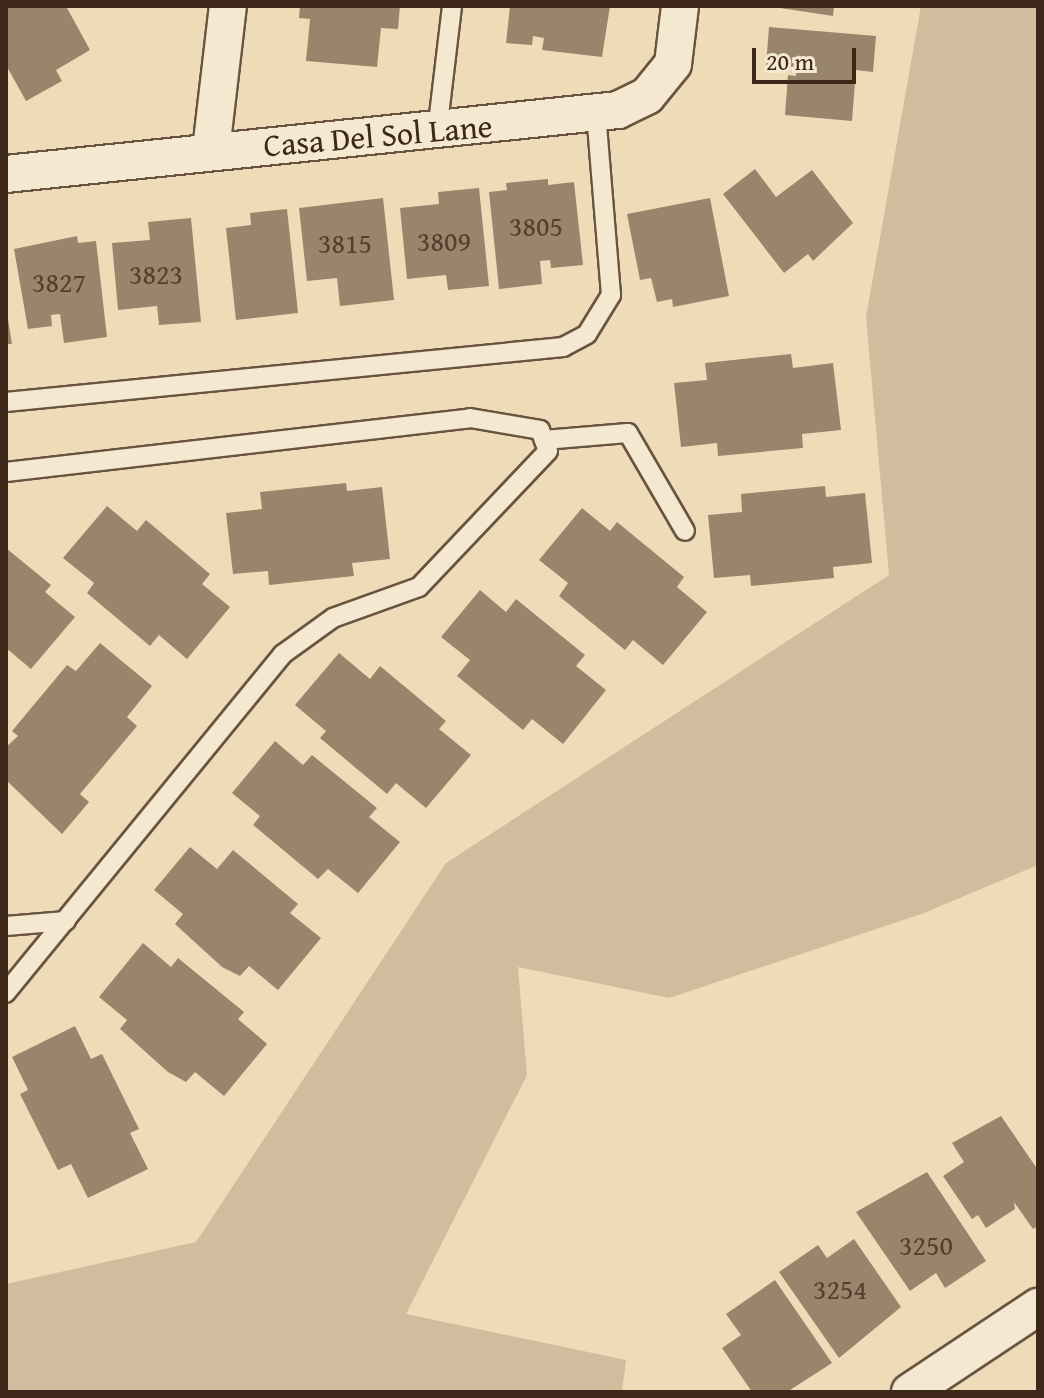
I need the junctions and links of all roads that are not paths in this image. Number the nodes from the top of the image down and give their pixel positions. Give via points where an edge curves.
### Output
1 (228, 6) edge
2 (452, 6) edge
3 (680, 6) edge
4 (596, 113) junction
5 (437, 132) junction
6 (211, 150) junction
7 (6, 174) edge
8 (6, 402) edge
9 (544, 440) junction
10 (6, 472) edge
11 (685, 531) dead end
12 (66, 921) junction
13 (6, 926) edge
14 (6, 993) edge
15 (1038, 1307) edge
16 (910, 1392) edge

1 - 6 street
2 - 5 lane
3 - 4 street, Casa Del Sol Lane via 673,64 647,96
4 - 5 street, Casa Del Sol Lane
4 - 8 lane via 611,295 587,334 563,347
5 - 6 street, Casa Del Sol Lane
6 - 7 street, Casa Del Sol Lane
9 - 10 lane via 540,430 470,418
9 - 11 lane via 628,433
9 - 12 lane via 548,451 419,587 333,618 283,654
12 - 13 lane
12 - 14 lane
15 - 16 street

